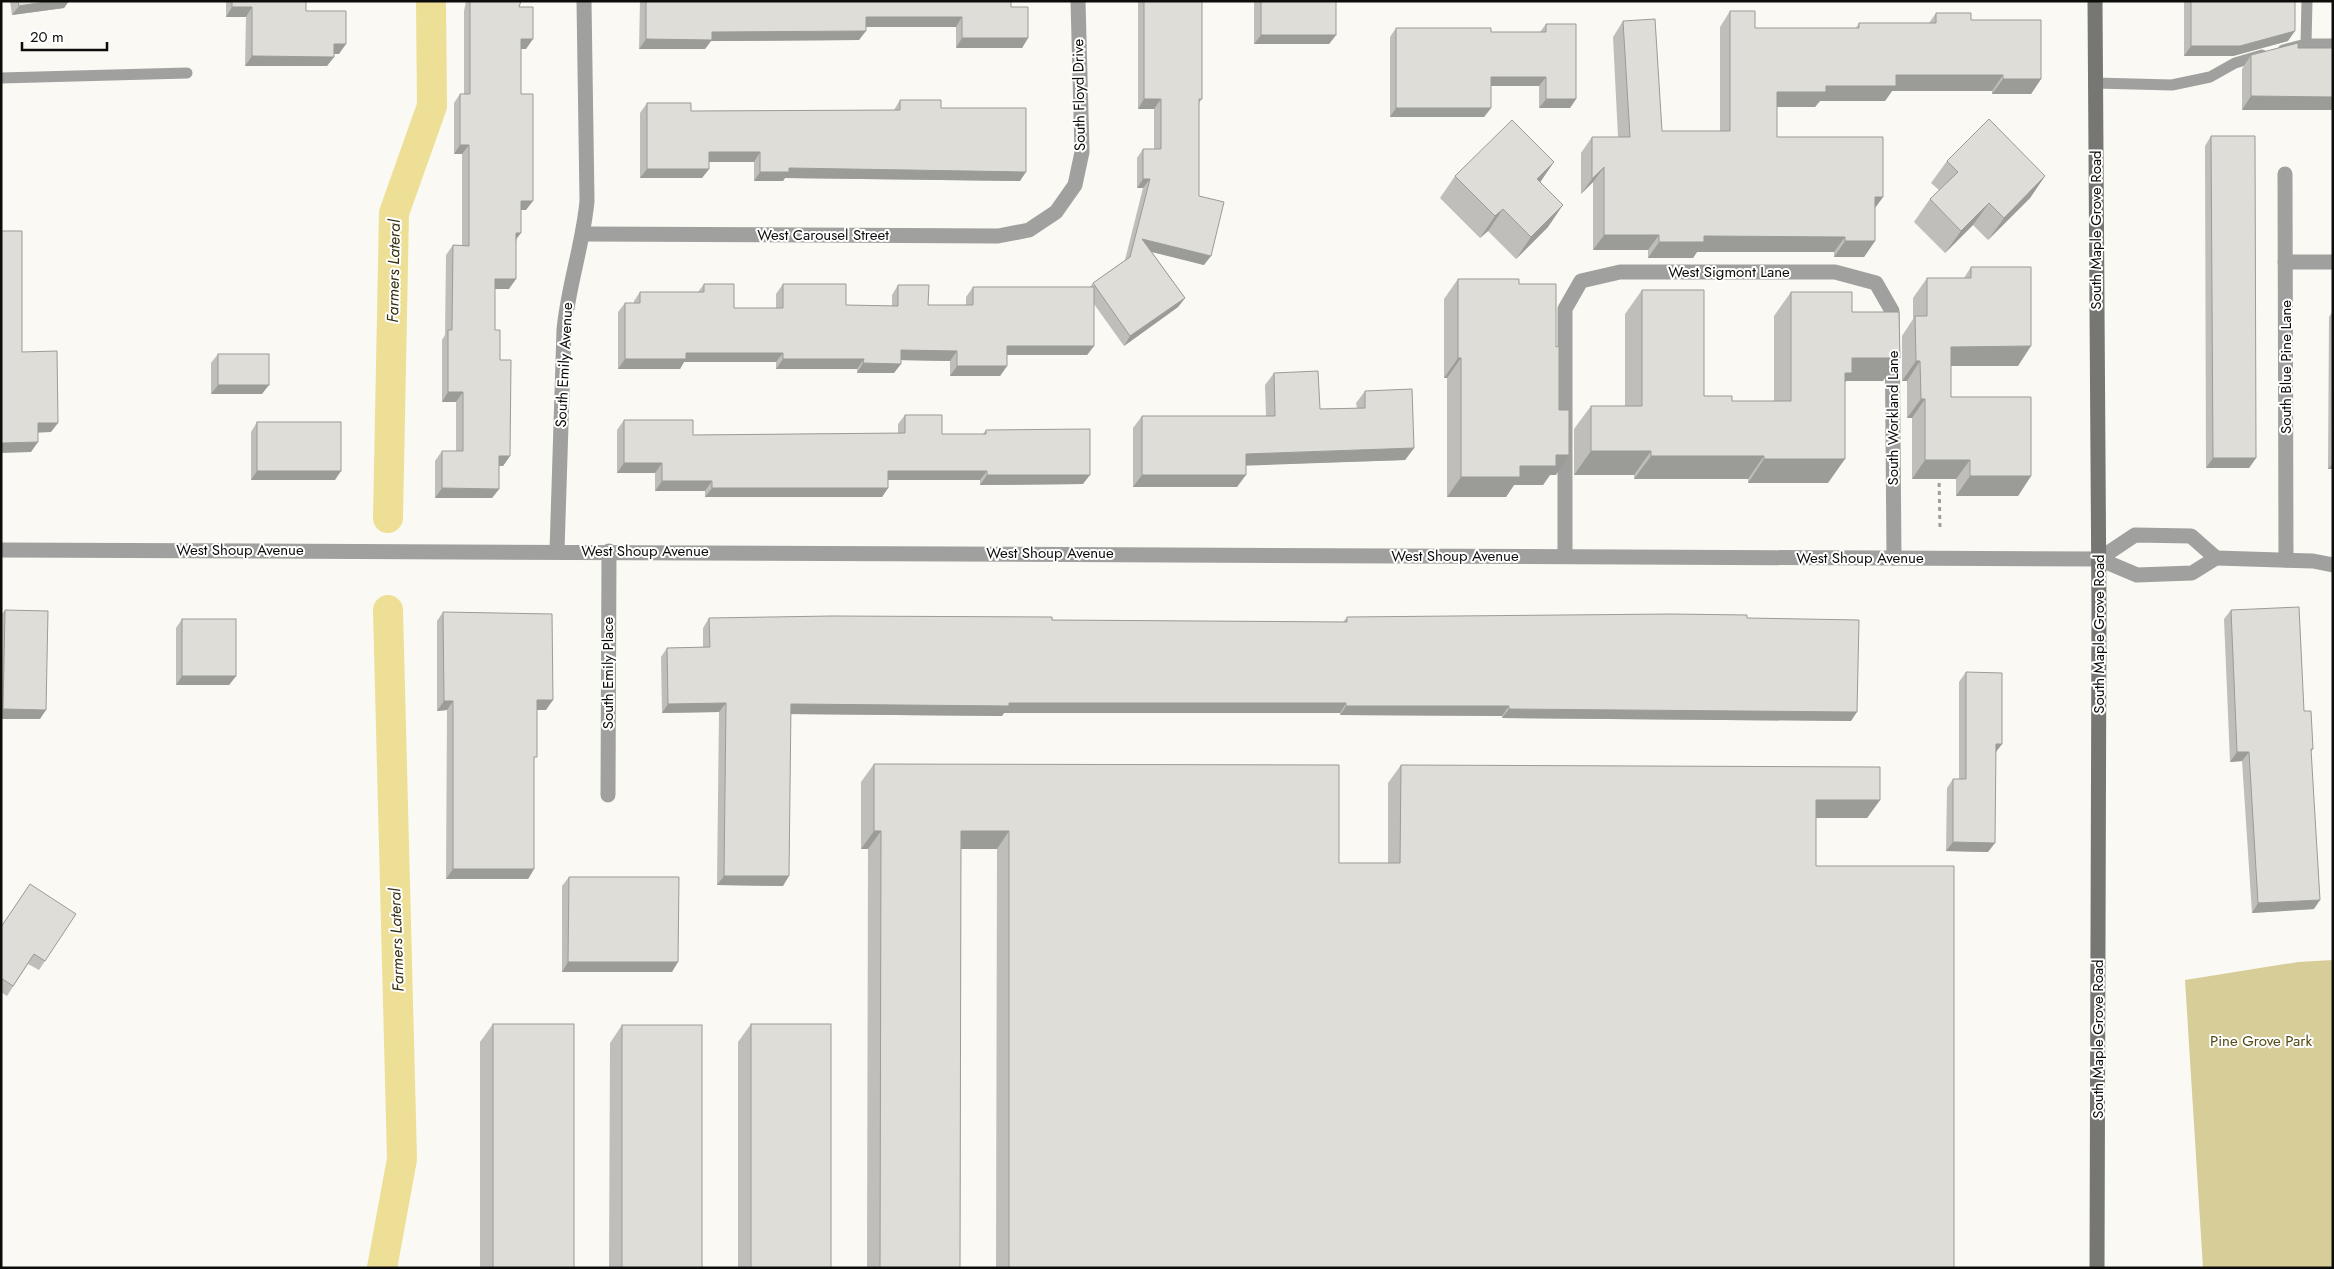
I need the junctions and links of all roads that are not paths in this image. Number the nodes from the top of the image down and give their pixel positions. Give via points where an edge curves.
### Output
1 (584, 1) edge
2 (1078, 1) edge
3 (2095, 1) edge
4 (2308, 1) edge
5 (2306, 44) junction
6 (2333, 44) edge
7 (187, 73) dead end
8 (1, 78) edge
9 (2095, 83) junction
10 (2285, 174) dead end
11 (1056, 212) joint
12 (584, 234) junction
13 (2285, 262) junction
14 (2333, 262) edge
15 (1876, 283) joint
16 (1, 550) edge
17 (557, 551) junction
18 (609, 551) junction
19 (1565, 556) junction
20 (1894, 558) junction
21 (2216, 558) junction
22 (2099, 559) junction
23 (2286, 560) junction
24 (2333, 564) edge
25 (608, 796) dead end
26 (2097, 1268) edge

1 - 12 street, South Emily Avenue via 587,201
2 - 11 street, South Floyd Drive via 1082,152 1075,185
3 - 9 main road, South Maple Grove Road
4 - 5 lane
5 - 6 lane
5 - 9 lane via 2238,62 2210,77 2172,85
7 - 8 lane
9 - 22 main road, South Maple Grove Road
10 - 13 street, South Blue Pine Lane
11 - 12 street, West Carousel Street via 1029,230 998,236
12 - 17 street, South Emily Avenue via 567,296 564,330
13 - 14 street
13 - 23 street, South Blue Pine Lane
15 - 19 street, West Sigmont Lane via 1835,272 1620,272 1582,281 1566,309
15 - 20 street, South Workland Lane via 1892,311
16 - 17 street, West Shoup Avenue
17 - 18 street, West Shoup Avenue
18 - 19 street, West Shoup Avenue
18 - 25 street, South Emily Place
19 - 20 street, West Shoup Avenue
20 - 22 street, West Shoup Avenue
21 - 22 street, West Shoup Avenue via 2192,574 2137,575
21 - 22 street via 2191,536 2135,535
21 - 23 street
22 - 26 main road, South Maple Grove Road
23 - 24 street

